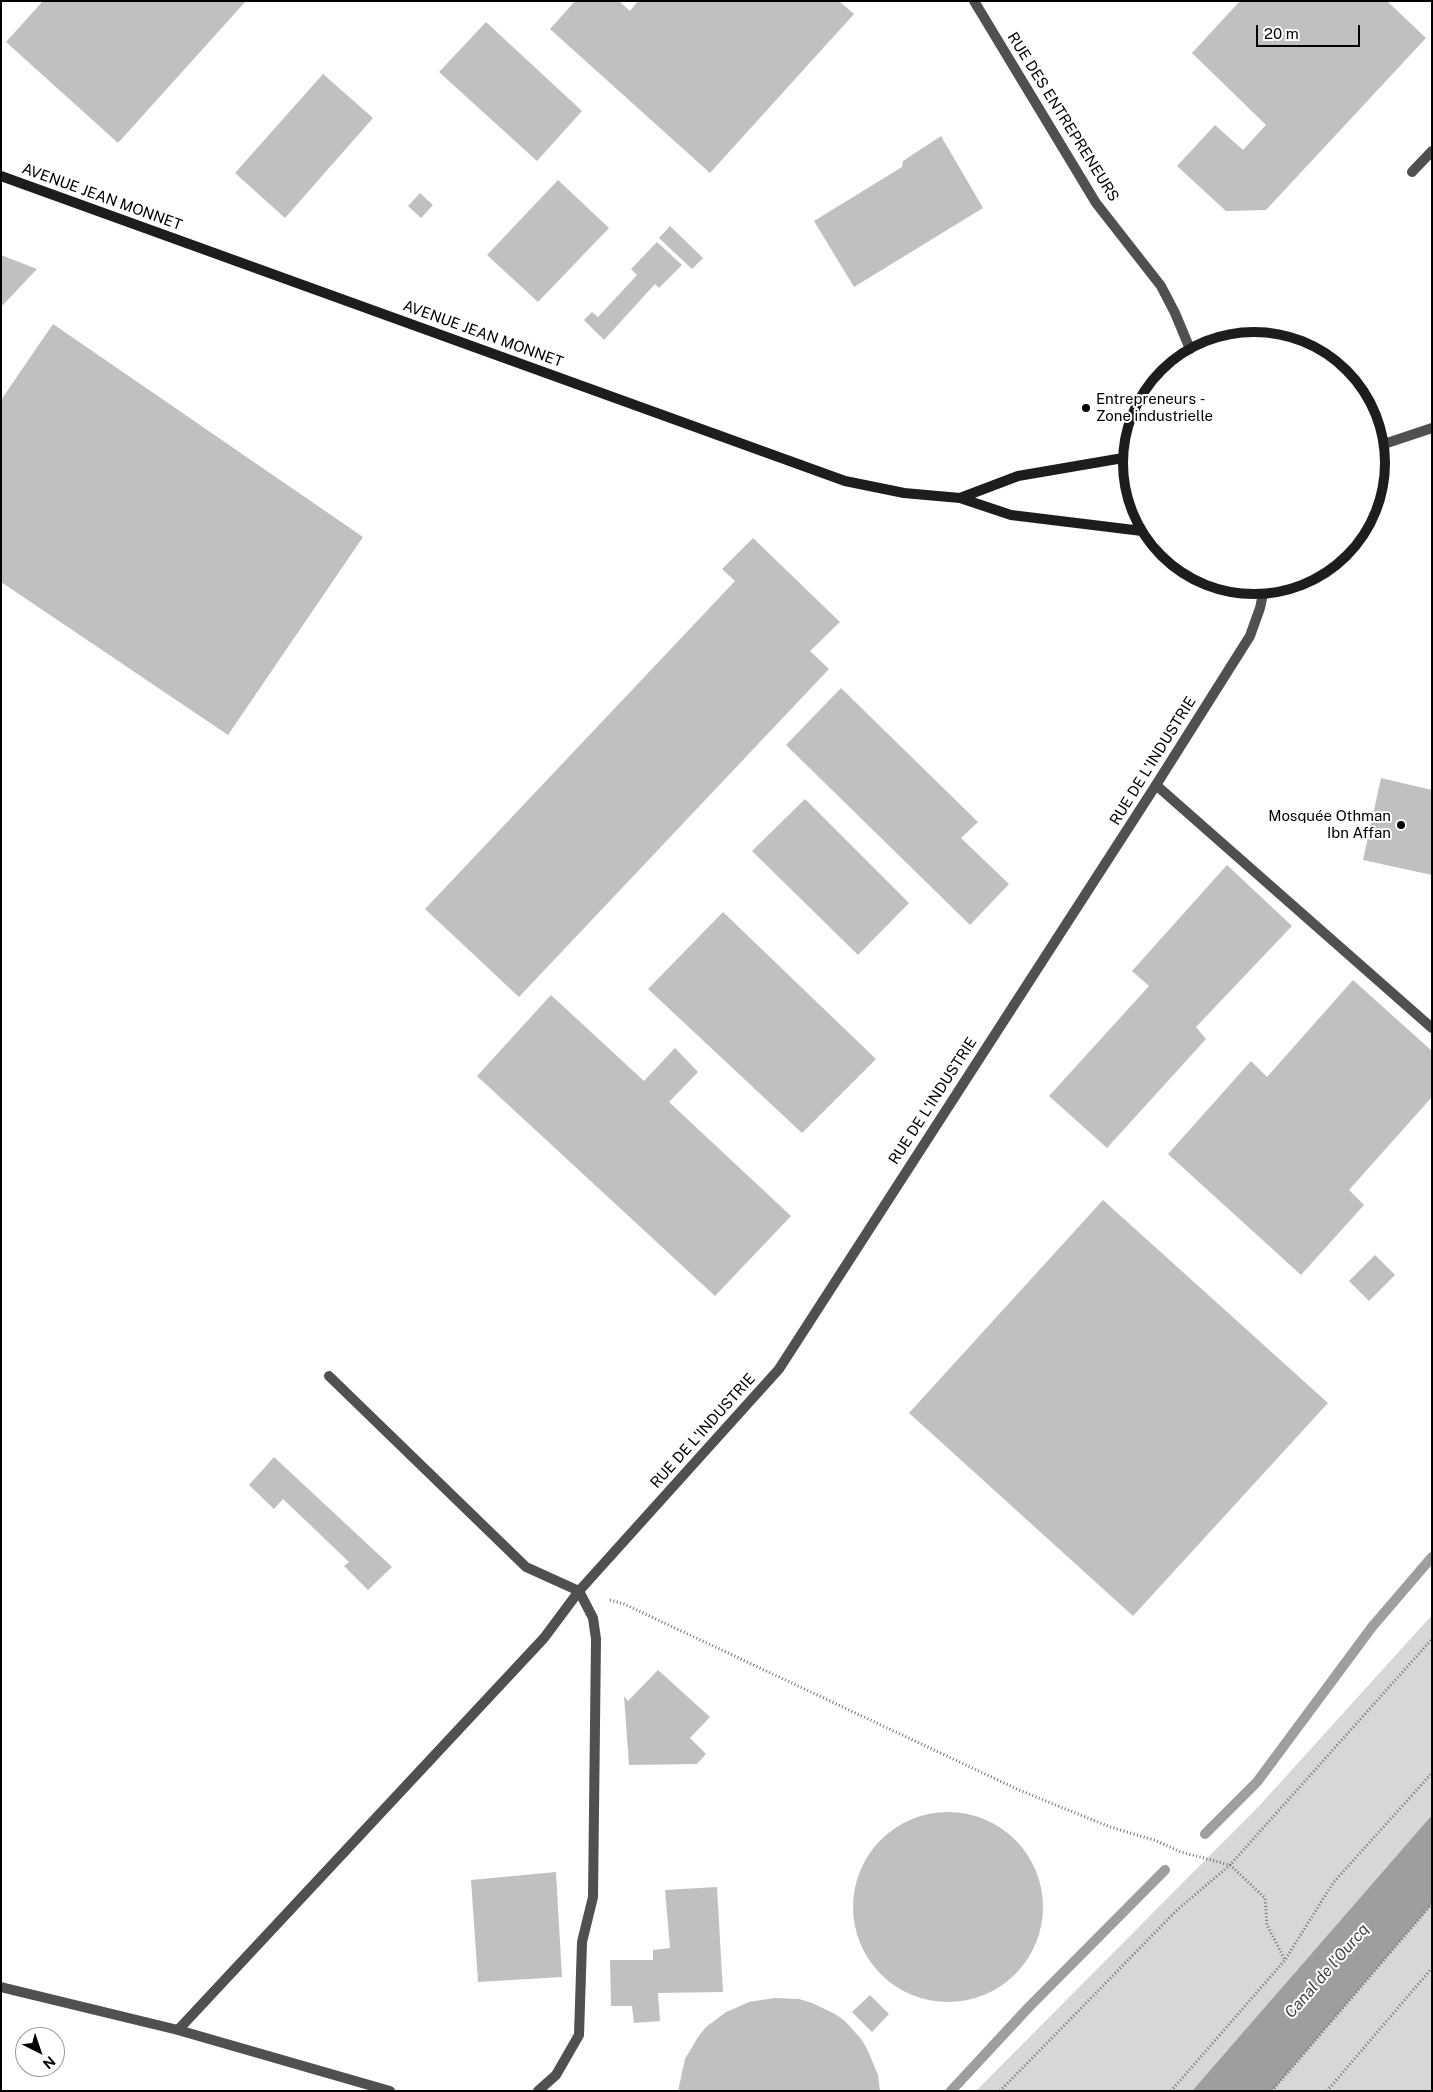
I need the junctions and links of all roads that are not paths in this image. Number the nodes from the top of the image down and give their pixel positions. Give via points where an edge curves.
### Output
1 (974, 1) edge
2 (1432, 151) edge
3 (1412, 172) dead end
4 (1, 176) edge
5 (1190, 349) junction
6 (1432, 428) edge
7 (1384, 444) junction
8 (1124, 458) junction
9 (960, 498) junction
10 (1142, 531) junction
11 (1263, 594) junction
12 (1156, 786) junction
13 (1432, 1028) edge
14 (329, 1376) dead end
15 (579, 1591) junction
16 (1, 1986) edge
17 (178, 2030) junction
18 (390, 2091) edge
19 (538, 2091) edge

1 - 5 street, RUE DES ENTREPRENEURS via 1096,203 1161,286
2 - 3 street
4 - 9 street, AVENUE JEAN MONNET via 845,481 904,493
5 - 7 street via 1216,338 1256,332 1297,338 1333,358 1348,371 1374,411
5 - 8 street via 1160,372 1146,389 1127,430
6 - 7 street
7 - 11 street via 1383,487 1368,527 1356,545 1324,573 1305,584
8 - 9 street, AVENUE JEAN MONNET via 1018,476
8 - 10 street via 1127,497
9 - 10 street, AVENUE JEAN MONNET via 1011,515
10 - 11 street via 1164,559 1193,579 1227,592
11 - 12 street, RUE DE L'INDUSTRIE via 1250,636
12 - 13 street
12 - 15 street, RUE DE L'INDUSTRIE via 779,1369
14 - 15 street via 526,1567
15 - 17 street, RUE DE L'INDUSTRIE via 544,1638
15 - 19 street via 593,1618 596,1639 593,1897 582,1942 579,2035 556,2075
16 - 17 street
17 - 18 street

